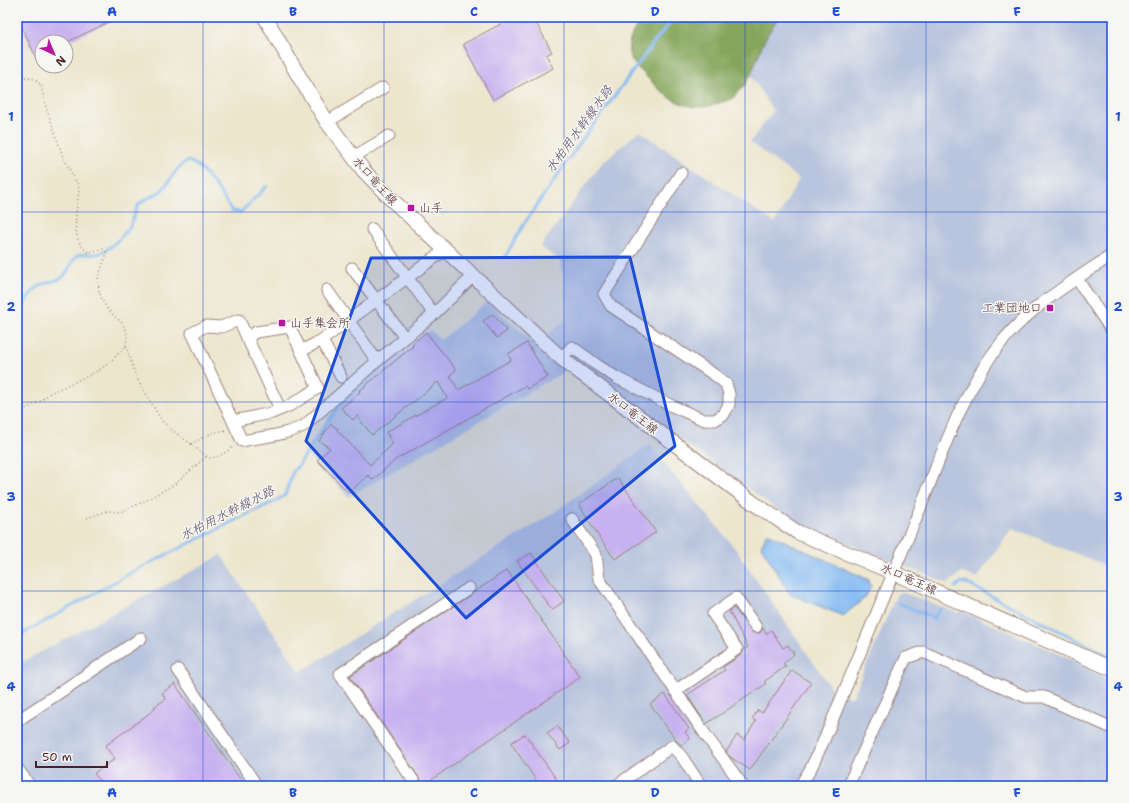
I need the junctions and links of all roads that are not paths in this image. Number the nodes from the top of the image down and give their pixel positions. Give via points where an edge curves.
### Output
1 (265, 17) edge
2 (383, 88) dead end
3 (328, 122) junction
4 (389, 136) dead end
5 (353, 158) junction
6 (681, 174) dead end
7 (372, 228) dead end
8 (445, 250) junction
9 (1112, 255) edge
10 (352, 268) dead end
11 (473, 276) junction
12 (408, 278) junction
13 (1077, 279) junction
14 (327, 290) dead end
15 (377, 300) junction
16 (434, 314) junction
17 (349, 321) junction
18 (1112, 330) edge
19 (247, 338) junction
20 (405, 338) junction
21 (322, 340) junction
22 (301, 351) junction
23 (561, 358) junction
24 (377, 361) junction
25 (341, 377) dead end
26 (280, 409) junction
27 (235, 424) junction
28 (572, 519) dead end
29 (894, 572) junction
30 (469, 588) dead end
31 (756, 627) dead end
32 (141, 638) dead end
33 (1112, 669) edge
34 (178, 670) dead end
35 (675, 691) junction
36 (17, 721) edge
37 (1112, 728) edge
38 (17, 768) edge
39 (30, 786) edge
40 (257, 786) edge
41 (417, 786) edge
42 (616, 786) edge
43 (701, 786) edge
44 (743, 786) edge
45 (800, 786) edge
46 (848, 786) edge

1 - 3 main road, 水口竜王線
2 - 3 street
3 - 5 main road, 水口竜王線
4 - 5 street
5 - 8 main road, 水口竜王線 via 390,198
6 - 23 street via 604,294 611,306 726,384 729,404 724,414 715,420 704,420 672,406 597,366 572,347
7 - 12 street
8 - 11 main road, 水口竜王線
8 - 12 street
9 - 13 street
10 - 15 street
11 - 16 street
11 - 23 main road, 水口竜王線
12 - 15 street
12 - 16 street
13 - 18 street
13 - 29 street via 1031,312 989,358 952,429
14 - 17 street
15 - 17 street
15 - 20 street
16 - 20 street
17 - 21 street
17 - 24 street
19 - 22 street via 256,332 290,327
19 - 26 street
19 - 27 street via 239,320 221,327 206,326 192,333
20 - 24 street
21 - 22 street
21 - 25 street
22 - 26 street via 318,388
23 - 29 main road, 水口竜王線 via 752,502 797,532
24 - 27 street via 300,428 242,441
26 - 27 street
28 - 35 street via 596,555 599,579
29 - 33 main road, 水口竜王線
29 - 45 street via 824,740
30 - 41 street via 340,674
31 - 35 street via 736,598 713,614 737,649
32 - 36 street
34 - 40 street
35 - 44 street
37 - 46 street via 1044,697 1026,697 923,652 906,658
38 - 39 street
42 - 43 street via 672,746

